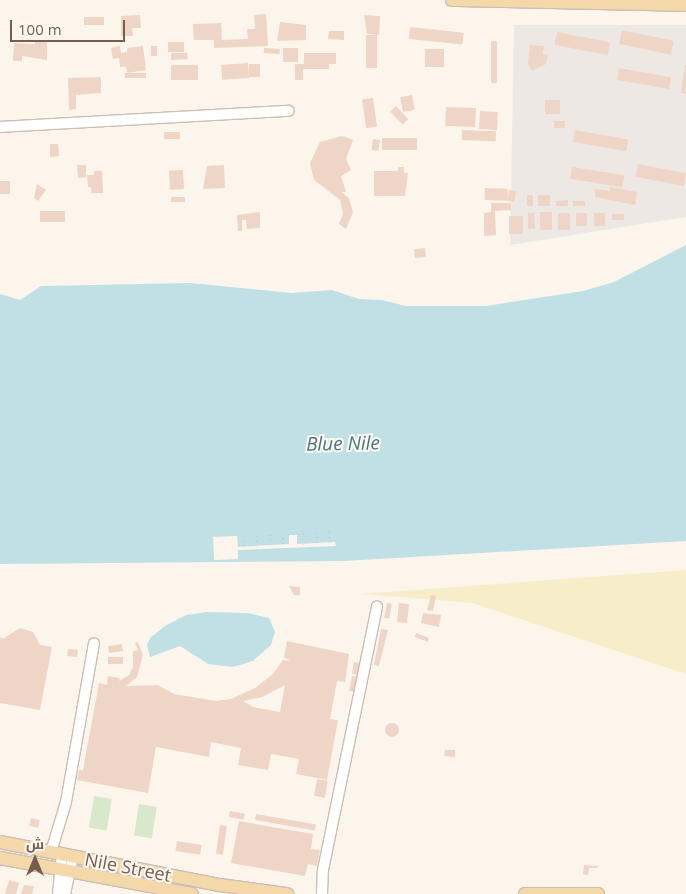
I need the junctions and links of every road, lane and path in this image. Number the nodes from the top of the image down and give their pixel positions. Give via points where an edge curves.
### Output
1 (452, 0) edge
2 (523, 1) edge
3 (686, 5) edge
4 (289, 111) dead end
5 (0, 127) edge
6 (329, 531) dead end
7 (317, 532) dead end
8 (283, 533) dead end
9 (304, 533) dead end
10 (257, 534) dead end
11 (270, 534) dead end
12 (243, 535) dead end
13 (329, 542) dead end
14 (317, 543) dead end
15 (283, 544) dead end
16 (303, 544) dead end
17 (270, 545) dead end
18 (244, 546) dead end
19 (257, 546) dead end
20 (377, 606) dead end
21 (94, 643) dead end
22 (0, 842) edge
23 (62, 854) junction
24 (0, 858) edge
25 (66, 870) junction
26 (58, 894) edge
27 (65, 894) edge
28 (192, 894) edge
29 (287, 894) edge
30 (322, 894) edge
31 (525, 894) edge
32 (598, 894) edge

1 - 2 main road
2 - 3 main road
4 - 5 street
6 - 13 path
7 - 14 path
8 - 15 path
9 - 16 path
10 - 19 path
11 - 17 path
12 - 18 path
20 - 30 street via 323,870
21 - 23 street via 66,802
22 - 23 main road, Nile Street
23 - 25 street
23 - 29 main road, Nile Street via 220,885
24 - 25 main road, Nile Street
25 - 26 street
25 - 27 street
25 - 28 main road, Nile Street
31 - 32 main road

